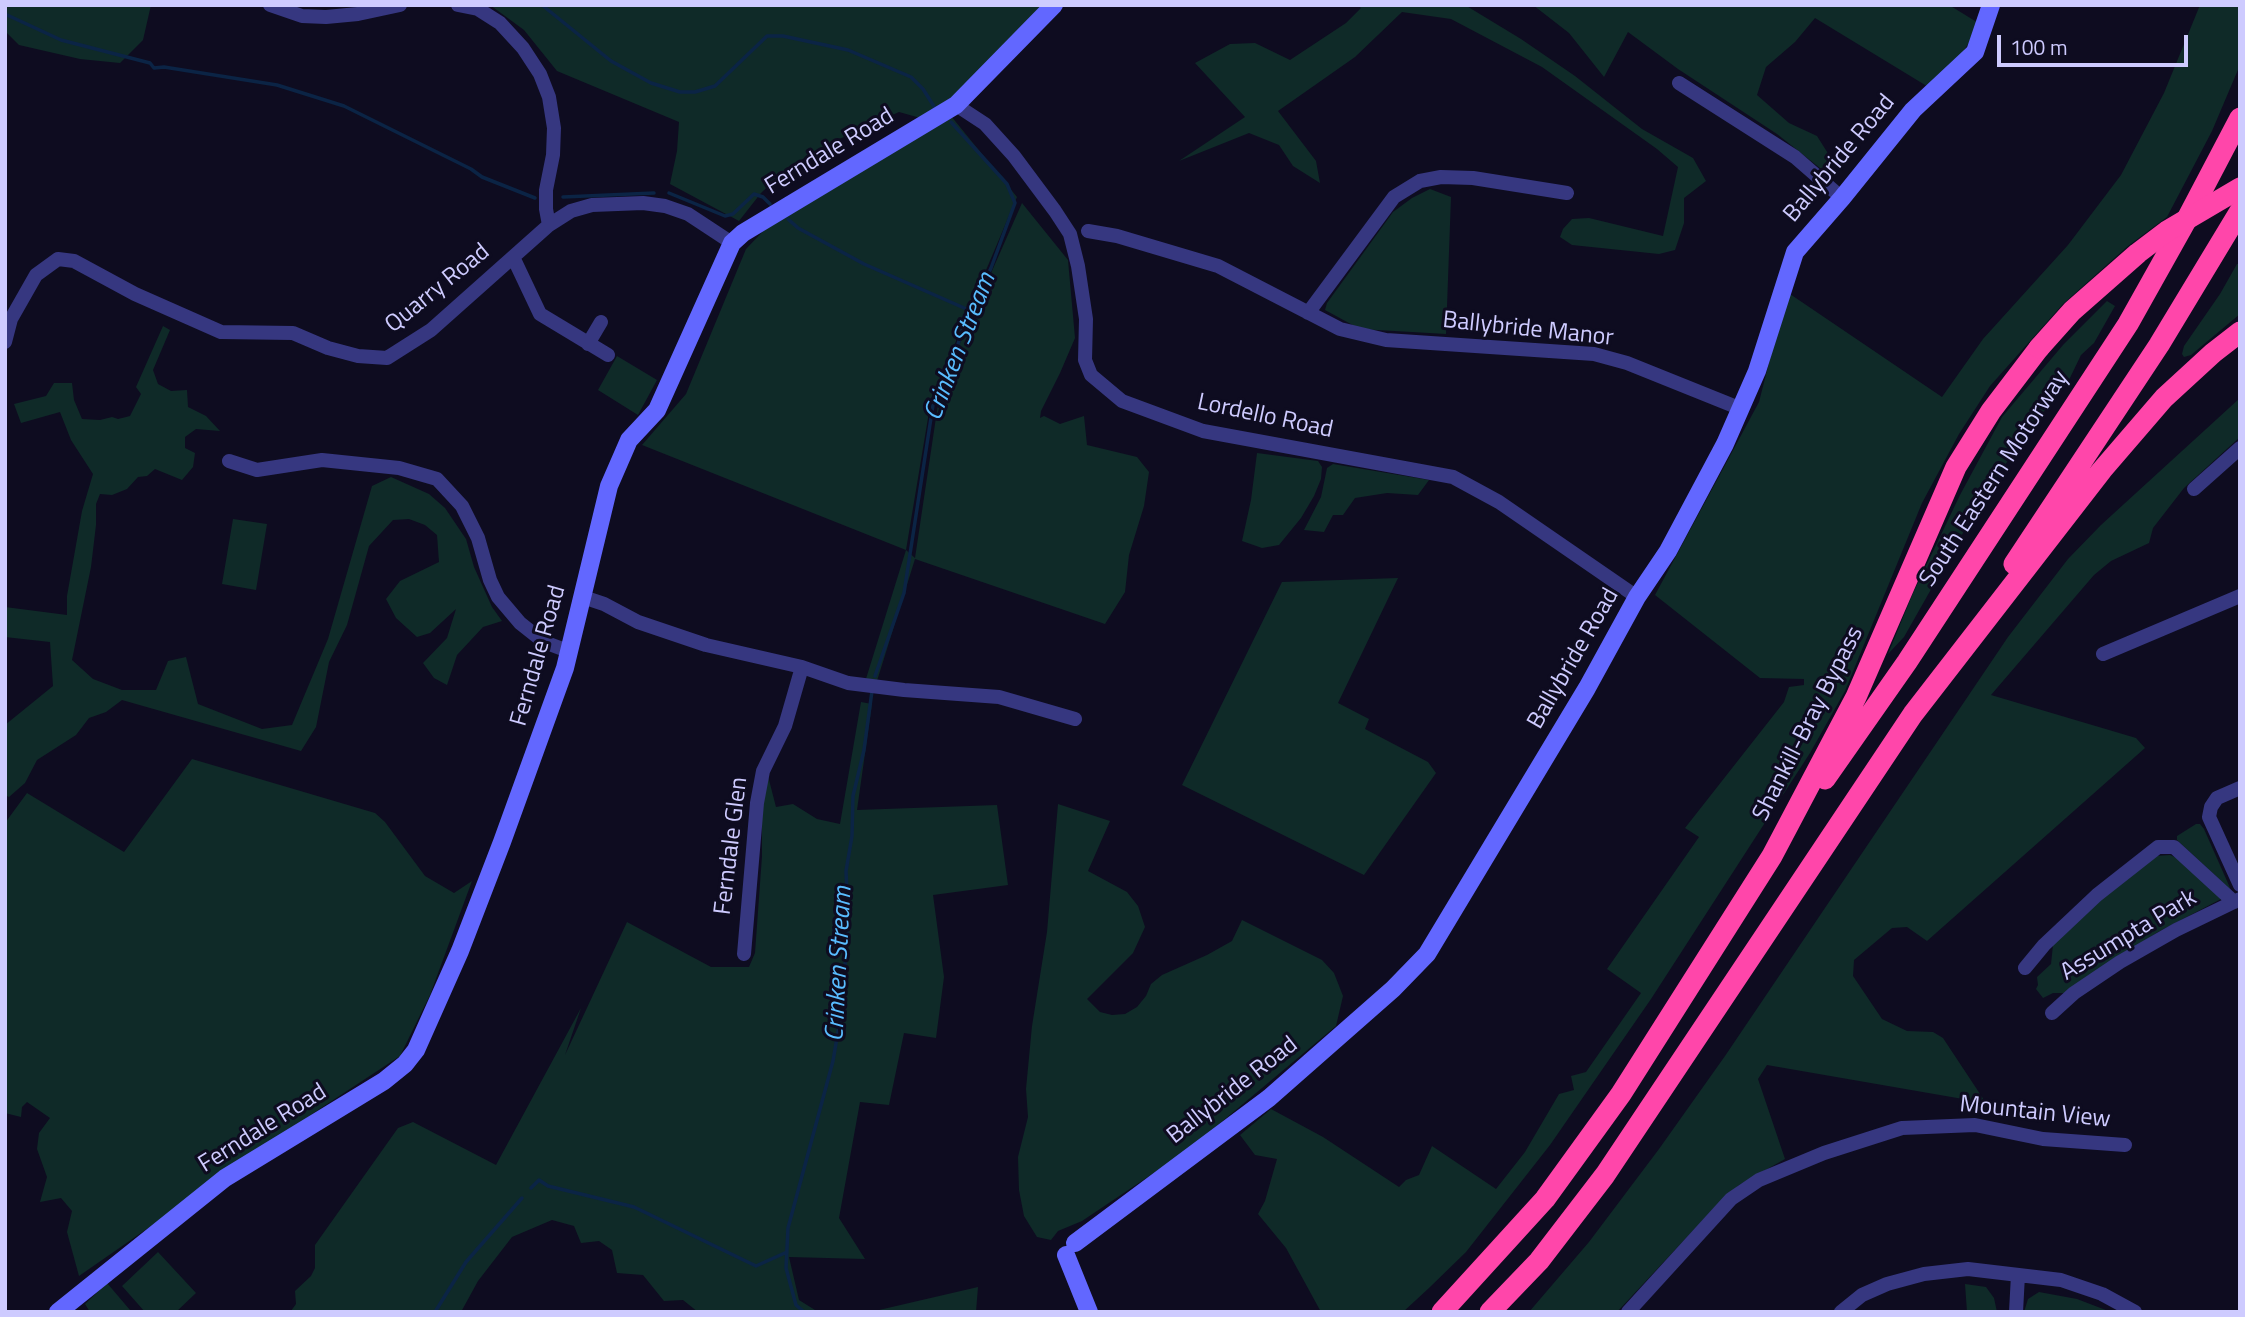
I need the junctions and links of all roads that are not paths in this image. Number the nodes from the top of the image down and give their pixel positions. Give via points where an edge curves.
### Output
1 (270, 5) edge
2 (400, 5) edge
3 (458, 5) edge
4 (1054, 5) edge
5 (1991, 5) edge
6 (1679, 83) dead end
7 (956, 105) junction
8 (2240, 118) edge
9 (2240, 188) edge
10 (1567, 193) dead end
11 (1842, 198) junction
12 (2240, 211) edge
13 (550, 225) junction
14 (1088, 231) dead end
15 (732, 243) junction
16 (513, 257) junction
17 (1308, 313) junction
18 (601, 322) dead end
19 (2240, 332) edge
20 (5, 342) edge
21 (588, 344) junction
22 (608, 355) dead end
23 (1739, 408) junction
24 (2240, 448) edge
25 (229, 461) dead end
26 (2194, 489) dead end
27 (2240, 596) edge
28 (583, 597) junction
29 (1637, 597) junction
30 (568, 651) junction
31 (2103, 654) dead end
32 (802, 667) junction
33 (1913, 714) junction
34 (1075, 719) dead end
35 (2240, 788) edge
36 (1772, 856) junction
37 (2240, 885) edge
38 (2237, 901) edge
39 (744, 954) dead end
40 (2025, 968) dead end
41 (2052, 1013) dead end
42 (2125, 1145) dead end
43 (2018, 1275) junction
44 (58, 1312) edge
45 (1089, 1312) edge
46 (1442, 1312) edge
47 (1490, 1312) edge
48 (1628, 1312) edge
49 (1841, 1312) edge
50 (2016, 1312) edge
51 (2135, 1312) edge

1 - 2 street via 302,16 326,17
3 - 13 street via 478,9 500,23 540,74 554,128 546,190
4 - 7 street, Ferndale Road
5 - 11 street, Ballybride Road via 1975,52 1913,110
6 - 11 street via 1795,158
7 - 15 street, Ferndale Road
7 - 29 street, Lordello Road via 985,124 1014,156 1070,234 1086,319 1085,360 1091,375 1122,401 1203,431 1453,477 1499,502
8 - 36 highway, South Eastern Motorway via 2128,324 1908,662
9 - 36 highway, Shankill-Bray Bypass, bridge via 2166,232 2072,311 1991,411 1956,467 1856,696
10 - 17 street via 1473,178 1420,181 1394,197
11 - 23 street, Ballybride Road via 1795,252 1757,371
12 - 33 highway via 2159,345
13 - 15 street, Quarry Road via 571,211 592,205 643,203 688,214
13 - 16 street, Quarry Road
14 - 17 street, Ballybride Manor via 1218,266
15 - 28 street, Ferndale Road via 657,410 629,440 609,486
16 - 20 street, Quarry Road via 431,330 387,358 328,348 293,332 221,332 74,261 58,259 36,275 10,319
16 - 21 street via 540,314
17 - 23 street, Ballybride Manor via 1340,329 1386,340 1594,354
18 - 21 street
19 - 33 highway via 2164,398
21 - 22 street
23 - 29 street, Ballybride Road via 1668,551
24 - 26 street
25 - 30 street via 257,470 322,460 399,468 437,479 463,506 498,597 544,642
27 - 31 street
28 - 30 street, Ferndale Road
28 - 32 street via 706,645
29 - 45 street, Ballybride Road via 1427,954 1269,1098 1071,1249
30 - 44 street, Ferndale Road via 507,830 416,1050 384,1081 225,1178
32 - 34 street via 848,683 999,697
32 - 39 street, Ferndale Glen via 785,726 763,771
33 - 47 highway via 1605,1175 1539,1261
35 - 37 street via 2217,798 2208,817
36 - 46 highway, Shankill-Bray Bypass via 1583,1147 1545,1199
38 - 40 street, Assumpta Park via 2174,847 2158,848 2097,895
38 - 41 street, Assumpta Park via 2120,962
42 - 48 street, Mountain View via 2043,1139 1975,1125 1902,1128 1824,1153 1759,1180 1731,1199
43 - 49 street via 1968,1269 1924,1274 1887,1284
43 - 50 street
43 - 51 street via 2061,1280

